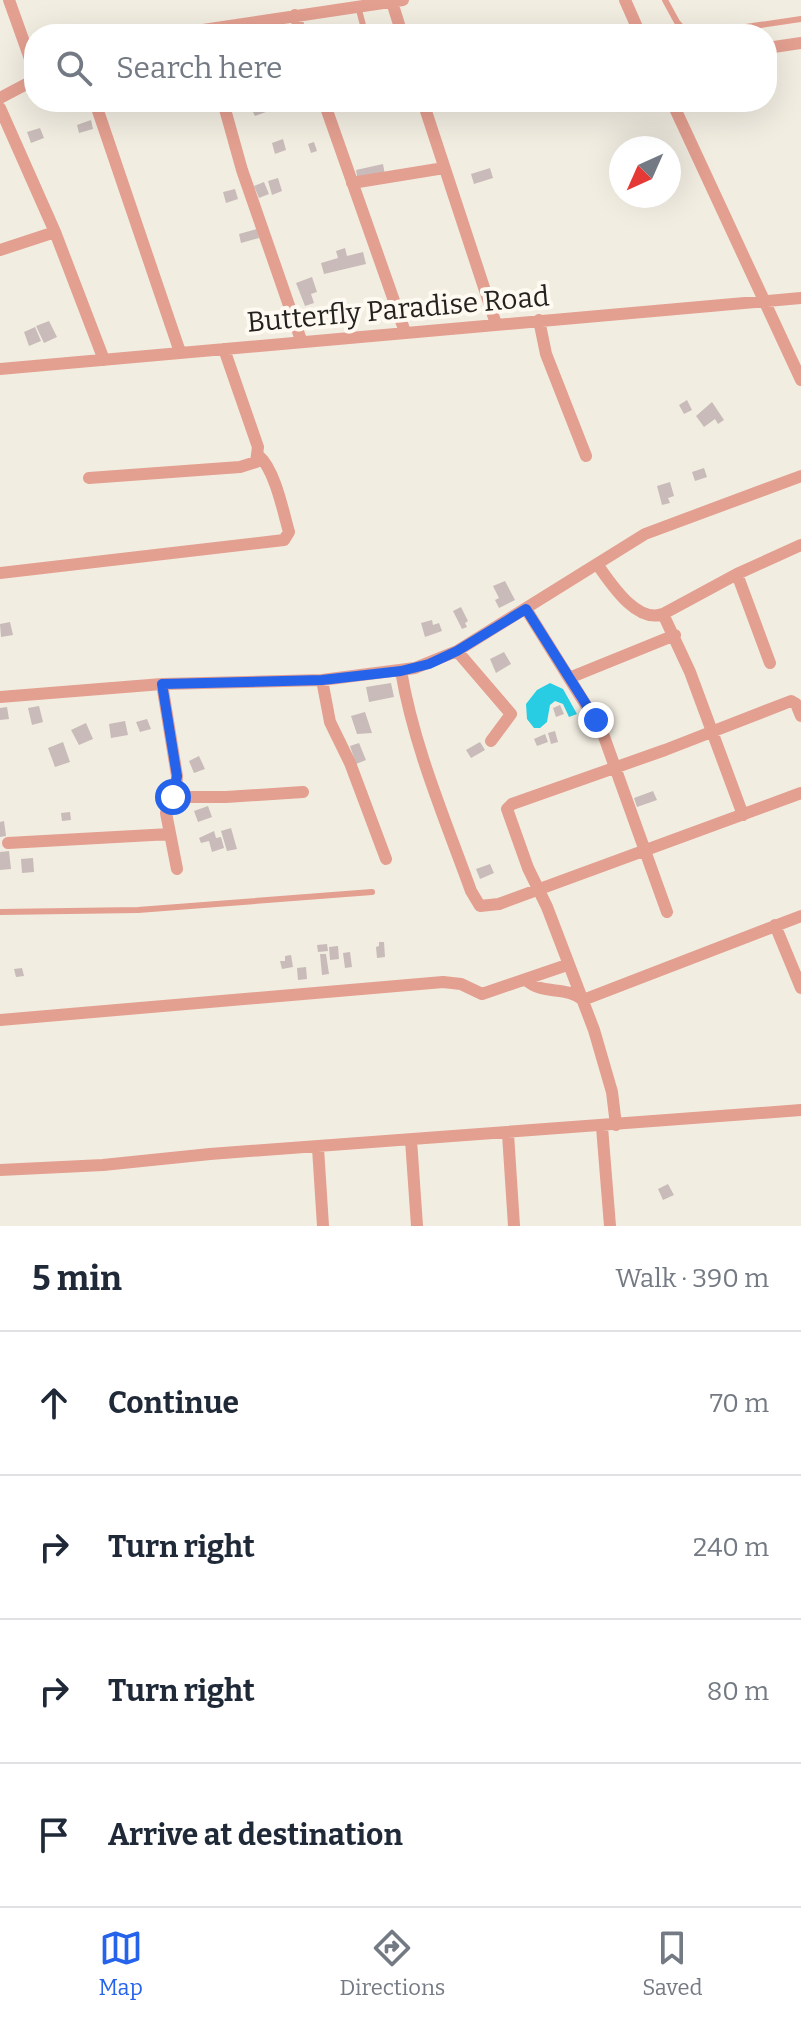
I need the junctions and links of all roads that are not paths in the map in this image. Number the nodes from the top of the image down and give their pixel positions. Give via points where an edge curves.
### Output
1 (9, 0) edge
2 (625, 0) edge
3 (665, 0) edge
4 (397, 1) edge
5 (358, 6) junction
6 (295, 15) junction
7 (801, 19) edge
8 (260, 24) edge
9 (298, 24) edge
10 (363, 24) edge
11 (400, 24) edge
12 (636, 24) edge
13 (679, 24) edge
14 (767, 24) edge
15 (24, 42) edge
16 (801, 43) edge
17 (777, 47) edge
18 (24, 85) edge
19 (0, 98) edge
20 (0, 108) edge
21 (98, 112) edge
22 (226, 112) edge
23 (327, 112) edge
24 (426, 112) edge
25 (677, 112) edge
26 (444, 168) junction
27 (352, 183) junction
28 (55, 232) junction
29 (0, 250) edge
30 (801, 298) edge
31 (764, 300) junction
32 (539, 320) junction
33 (496, 324) junction
34 (405, 332) junction
35 (301, 340) junction
36 (224, 349) junction
37 (180, 352) junction
38 (104, 360) junction
39 (0, 369) edge
40 (801, 380) edge
41 (259, 456) junction
42 (586, 456) dead end
43 (801, 476) edge
44 (89, 478) dead end
45 (801, 545) edge
46 (597, 564) junction
47 (0, 573) edge
48 (737, 574) junction
49 (526, 609) junction
50 (663, 614) junction
51 (675, 635) junction
52 (457, 651) junction
53 (770, 663) dead end
54 (401, 671) junction
55 (569, 678) junction
56 (322, 680) junction
57 (162, 684) junction
58 (0, 697) edge
59 (801, 716) edge
60 (712, 732) junction
61 (491, 741) dead end
62 (616, 767) junction
63 (303, 792) dead end
64 (801, 793) edge
65 (173, 797) junction
66 (743, 815) junction
67 (170, 834) junction
68 (8, 843) dead end
69 (645, 850) junction
70 (386, 859) dead end
71 (177, 869) dead end
72 (538, 889) junction
73 (372, 892) dead end
74 (0, 912) edge
75 (667, 912) dead end
76 (801, 916) edge
77 (775, 925) junction
78 (567, 965) junction
79 (526, 980) junction
80 (801, 988) edge
81 (583, 1000) junction
82 (0, 1020) edge
83 (801, 1110) edge
84 (616, 1125) junction
85 (602, 1127) junction
86 (508, 1134) junction
87 (411, 1140) junction
88 (318, 1148) junction
89 (0, 1170) edge
90 (323, 1226) edge
91 (417, 1226) edge
92 (514, 1226) edge
93 (610, 1226) edge

1 - 15 street
2 - 12 street
3 - 13 lane
4 - 5 street
4 - 11 street
5 - 6 street
5 - 10 lane
6 - 8 street
6 - 9 street
7 - 14 lane
16 - 17 street
18 - 19 street
20 - 28 street
21 - 37 street
22 - 35 street
23 - 27 street
24 - 26 street
25 - 31 street
26 - 27 street
26 - 33 street
27 - 34 street
28 - 29 street
28 - 38 street
30 - 31 street, Butterfly Paradise Road
31 - 32 street, Butterfly Paradise Road
31 - 40 street
32 - 33 street, Butterfly Paradise Road
32 - 42 street via 546,354
33 - 34 street, Butterfly Paradise Road
34 - 35 street, Butterfly Paradise Road
35 - 36 street, Butterfly Paradise Road
36 - 37 street, Butterfly Paradise Road
36 - 41 street
37 - 38 street, Butterfly Paradise Road
38 - 39 street, Butterfly Paradise Road
41 - 44 street via 240,467
41 - 47 street via 267,463 284,512 289,532 284,540
43 - 46 street via 645,534
45 - 48 street
46 - 49 street
46 - 50 street via 631,604 649,616
48 - 50 street
48 - 53 street
49 - 52 street
49 - 55 street
50 - 51 street
51 - 55 street
51 - 60 street
52 - 54 street
52 - 61 street via 511,714
54 - 56 street
54 - 72 street via 417,743 476,902 490,907
55 - 62 street via 602,731
56 - 57 street
56 - 70 street via 330,722
57 - 58 street
57 - 65 street via 177,776
59 - 60 street via 791,701
60 - 62 street
60 - 66 street
62 - 69 street
62 - 72 street via 509,807
63 - 65 street
64 - 66 street
65 - 67 street via 166,813
66 - 69 street
67 - 68 street
67 - 71 street
69 - 72 street
69 - 75 street
72 - 78 street
73 - 74 lane via 138,910
76 - 77 street
77 - 80 street
77 - 81 street
78 - 79 street
78 - 81 street
79 - 81 street
79 - 82 street via 482,994 443,982
81 - 84 street via 605,1064
83 - 84 street
84 - 85 street
85 - 86 street
85 - 93 street
86 - 87 street
86 - 92 street
87 - 88 street
87 - 91 street
88 - 89 street
88 - 90 street

